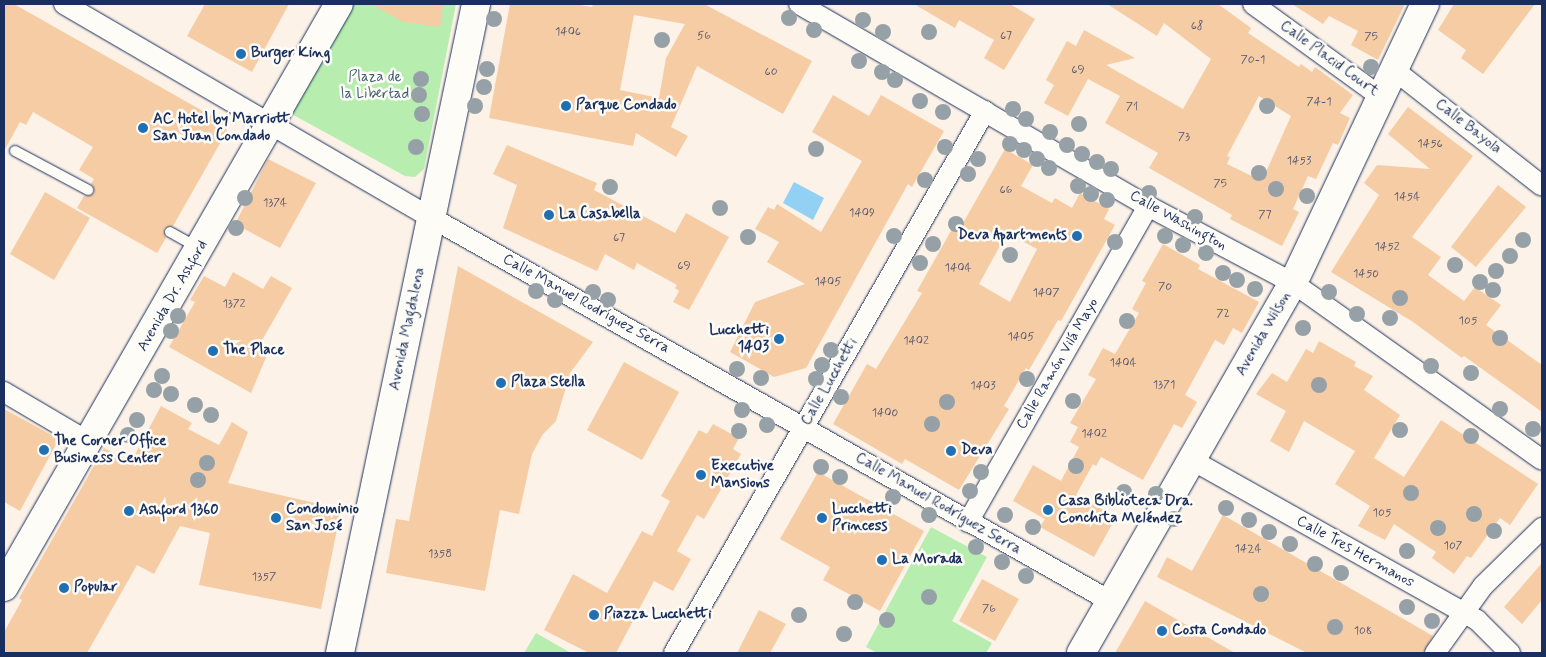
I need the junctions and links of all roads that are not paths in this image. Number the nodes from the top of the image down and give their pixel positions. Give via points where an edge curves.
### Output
1 (64, 4) edge
2 (339, 4) edge
3 (476, 4) edge
4 (799, 4) edge
5 (1253, 4) edge
6 (1425, 4) edge
7 (1393, 69) junction
8 (1381, 97) junction
9 (985, 111) junction
10 (270, 122) junction
11 (15, 151) dead end
12 (1542, 186) edge
13 (88, 190) dead end
14 (1148, 206) junction
15 (432, 218) junction
16 (170, 232) dead end
17 (200, 249) junction
18 (1293, 284) junction
19 (4, 392) edge
20 (804, 427) junction
21 (89, 442) junction
22 (1192, 460) junction
23 (1542, 460) edge
24 (968, 522) junction
25 (1542, 528) edge
26 (4, 587) edge
27 (1110, 601) junction
28 (1465, 614) junction
29 (340, 653) edge
30 (674, 653) edge
31 (1081, 653) edge
32 (1434, 653) edge
33 (1510, 653) edge

1 - 10 street, Calle Manuel Rodríguez Serra
2 - 10 street, Avenida Dr. Ashford
3 - 15 street, Avenida Magdalena
4 - 9 street, Calle Washington
5 - 8 street, Calle Placid Court
6 - 7 street, Avenida Wilson
7 - 8 street, Avenida Wilson
7 - 12 street, Calle Bayola
8 - 18 street, Avenida Wilson
9 - 14 street, Calle Washington
9 - 20 street, Calle Lucchetti
10 - 15 street, Calle Manuel Rodríguez Serra
10 - 17 street, Avenida Dr. Ashford
11 - 13 lane
14 - 18 street, Calle Washington
14 - 24 street, Calle Ramón Vilá Mayo
15 - 20 street, Calle Manuel Rodríguez Serra
15 - 29 street, Avenida Magdalena
16 - 17 lane
17 - 21 street, Avenida Dr. Ashford
18 - 22 street, Avenida Wilson
18 - 23 street, Calle Washington
19 - 21 street
20 - 24 street, Calle Manuel Rodríguez Serra
20 - 30 street, Calle Lucchetti
21 - 26 street, Avenida Dr. Ashford
22 - 27 street, Avenida Wilson
22 - 28 street, Calle Tres Hermanos
24 - 27 street, Calle Manuel Rodríguez Serra
25 - 28 street via 1483,586
27 - 31 street, Avenida Wilson
28 - 32 street
28 - 33 street, Calle Tres Hermanos via 1477,620

